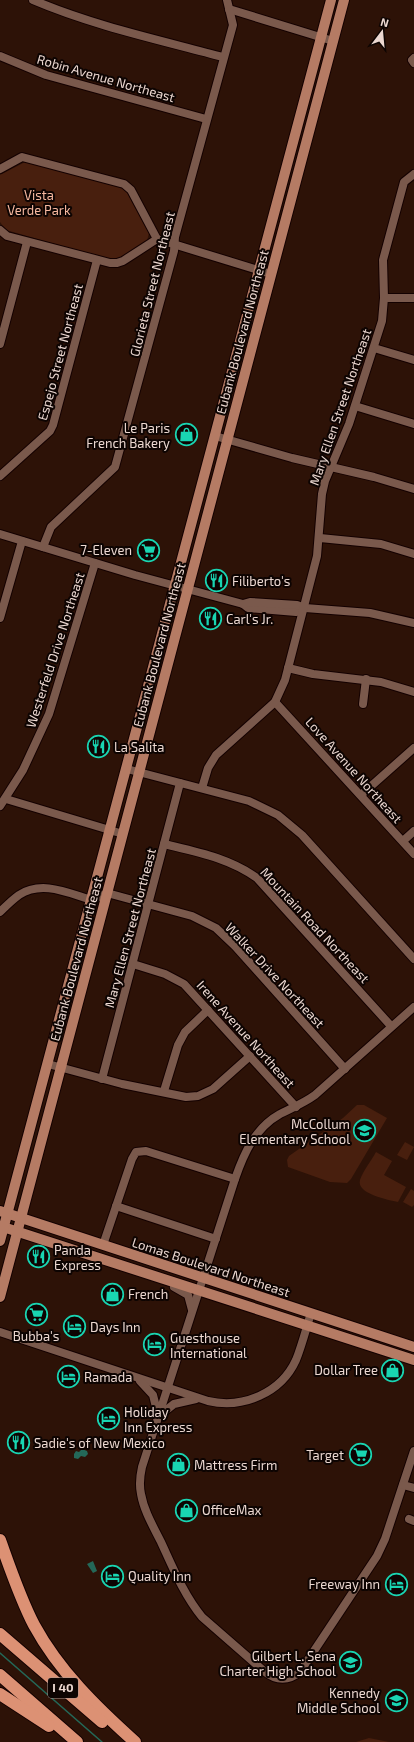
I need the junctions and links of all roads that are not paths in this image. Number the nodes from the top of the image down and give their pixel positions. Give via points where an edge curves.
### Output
1 (33, 0) edge
2 (227, 0) edge
3 (331, 0) edge
4 (344, 0) edge
5 (229, 9) junction
6 (321, 37) junction
7 (333, 41) junction
8 (0, 56) edge
9 (223, 57) junction
10 (414, 58) edge
11 (414, 63) edge
12 (302, 107) junction
13 (314, 110) junction
14 (206, 119) junction
15 (0, 169) edge
16 (414, 174) edge
17 (283, 179) junction
18 (295, 183) junction
19 (0, 230) edge
20 (157, 239) junction
21 (27, 242) junction
22 (174, 244) junction
23 (97, 260) junction
24 (258, 271) junction
25 (271, 274) junction
26 (384, 298) junction
27 (414, 298) edge
28 (0, 344) edge
29 (374, 348) junction
30 (414, 360) edge
31 (234, 362) junction
32 (247, 366) junction
33 (355, 406) junction
34 (414, 424) edge
35 (215, 436) junction
36 (227, 439) junction
37 (329, 468) junction
38 (0, 476) edge
39 (414, 489) edge
40 (197, 504) junction
41 (209, 507) junction
42 (0, 534) edge
43 (320, 538) junction
44 (22, 541) junction
45 (43, 547) junction
46 (414, 554) edge
47 (95, 563) junction
48 (175, 586) junction
49 (187, 589) junction
50 (305, 608) junction
51 (0, 618) edge
52 (414, 624) edge
53 (158, 649) junction
54 (171, 653) junction
55 (288, 668) junction
56 (366, 679) junction
57 (414, 692) edge
58 (275, 702) junction
59 (363, 704) dead end
60 (414, 748) edge
61 (127, 769) junction
62 (139, 772) junction
63 (180, 783) junction
64 (202, 788) junction
65 (361, 795) junction
66 (6, 799) junction
67 (0, 806) edge
68 (110, 830) junction
69 (414, 831) edge
70 (123, 834) junction
71 (403, 841) junction
72 (164, 844) junction
73 (414, 854) edge
74 (107, 893) junction
75 (92, 900) junction
76 (148, 904) junction
77 (0, 912) edge
78 (414, 959) edge
79 (132, 964) junction
80 (70, 982) junction
81 (83, 985) junction
82 (414, 1007) edge
83 (208, 1010) junction
84 (391, 1026) junction
85 (250, 1056) junction
86 (48, 1064) junction
87 (61, 1068) junction
88 (345, 1069) junction
89 (102, 1078) junction
90 (164, 1091) junction
91 (296, 1106) junction
92 (235, 1179) junction
93 (116, 1206) junction
94 (4, 1212) edge
95 (21, 1217) junction
96 (2, 1227) edge
97 (17, 1232) junction
98 (216, 1239) junction
99 (0, 1241) edge
100 (103, 1245) junction
101 (136, 1269) junction
102 (204, 1277) junction
103 (200, 1289) junction
104 (0, 1297) edge
105 (311, 1313) junction
106 (191, 1318) junction
107 (307, 1325) junction
108 (0, 1332) edge
109 (414, 1347) edge
110 (414, 1360) edge
111 (134, 1377) junction
112 (168, 1388) junction
113 (201, 1399) junction
114 (158, 1418) junction
115 (414, 1451) edge
116 (403, 1485) junction
117 (414, 1488) edge
118 (0, 1540) edge
119 (0, 1634) edge
120 (0, 1675) edge
121 (0, 1694) edge
122 (69, 1742) edge
123 (77, 1742) edge
124 (125, 1742) edge
125 (135, 1742) edge

1 - 9 street via 63,13
2 - 5 street, Glorieta Street Northeast
3 - 6 main road, Eubank Boulevard Northeast
4 - 7 main road, Eubank Boulevard Northeast
5 - 6 street
5 - 9 street, Glorieta Street Northeast via 233,25
6 - 7 street
6 - 12 main road, Eubank Boulevard Northeast
7 - 13 main road, Eubank Boulevard Northeast
8 - 14 street, Robin Avenue Northeast via 46,75
9 - 14 street, Glorieta Street Northeast
10 - 11 street
12 - 13 main road
12 - 17 main road, Eubank Boulevard Northeast
13 - 18 main road, Eubank Boulevard Northeast
14 - 22 street, Glorieta Street Northeast
15 - 20 street via 22,157 124,184 131,190
16 - 26 street, Mary Ellen Street Northeast via 404,182 383,260
17 - 18 main road
17 - 24 main road, Eubank Boulevard Northeast
18 - 25 main road, Eubank Boulevard Northeast
19 - 21 street via 7,236
20 - 22 street
20 - 23 street via 117,264
21 - 23 street
21 - 28 street
22 - 24 street
22 - 45 street, Glorieta Street Northeast via 115,467 51,527
23 - 38 street, Espejo Street Northeast via 53,425 50,431
24 - 25 street
24 - 31 main road, Eubank Boulevard Northeast
25 - 32 main road, Eubank Boulevard Northeast
26 - 27 street
26 - 29 street, Mary Ellen Street Northeast via 382,321
29 - 30 street
29 - 33 street, Mary Ellen Street Northeast
31 - 32 main road
31 - 35 main road, Eubank Boulevard Northeast
32 - 36 main road, Eubank Boulevard Northeast
33 - 34 street
33 - 37 street, Mary Ellen Street Northeast
35 - 36 street
35 - 40 main road, Eubank Boulevard Northeast
36 - 37 street
36 - 41 main road, Eubank Boulevard Northeast
37 - 39 street via 374,477
37 - 43 street, Mary Ellen Street Northeast via 322,494
40 - 41 main road
40 - 48 main road, Eubank Boulevard Northeast
41 - 49 main road, Eubank Boulevard Northeast
42 - 44 street
43 - 46 street via 381,544
43 - 50 street, Mary Ellen Street Northeast
44 - 45 street
44 - 51 street
45 - 47 street
47 - 48 street
47 - 66 street, Westerfeld Drive Northeast via 49,714 23,770
48 - 49 street
48 - 53 main road, Eubank Boulevard Northeast
49 - 50 street via 242,604 248,608 296,612
49 - 54 main road, Eubank Boulevard Northeast
50 - 52 street via 370,613
50 - 55 street, Mary Ellen Street Northeast
53 - 54 main road
53 - 61 main road, Eubank Boulevard Northeast
54 - 62 main road, Eubank Boulevard Northeast
55 - 56 street via 313,674
55 - 58 street, Mary Ellen Street Northeast
56 - 57 street
56 - 59 street
58 - 64 street, Mary Ellen Street Northeast via 216,755 208,768
58 - 65 street, Love Avenue Northeast
60 - 65 street
61 - 62 street
61 - 68 main road, Eubank Boulevard Northeast
62 - 63 street
62 - 70 main road, Eubank Boulevard Northeast
63 - 64 street
63 - 72 street, Mary Ellen Street Northeast
64 - 78 street via 264,807 292,826
65 - 71 street, Love Avenue Northeast
66 - 67 street, Westerfeld Drive Northeast
66 - 68 street
68 - 70 street
68 - 75 main road, Eubank Boulevard Northeast
69 - 71 street
70 - 74 main road, Eubank Boulevard Northeast
71 - 73 street, Love Avenue Northeast
72 - 76 street, Mary Ellen Street Northeast
72 - 84 street, Mountain Road Northeast via 226,860 257,878
74 - 75 street
74 - 76 street, Walker Drive Northeast
74 - 81 main road, Eubank Boulevard Northeast
75 - 77 street via 52,888 36,888 20,895
75 - 80 main road, Eubank Boulevard Northeast
76 - 79 street, Mary Ellen Street Northeast
76 - 88 street, Walker Drive Northeast via 192,916 216,928
79 - 83 street, Irene Avenue Northeast via 174,978 191,991
79 - 89 street, Mary Ellen Street Northeast
80 - 81 main road
80 - 86 main road, Eubank Boulevard Northeast
81 - 87 main road, Eubank Boulevard Northeast
82 - 84 street
83 - 85 street, Irene Avenue Northeast
83 - 90 street via 185,1032 178,1045
84 - 88 street
85 - 90 street via 214,1089 206,1093 186,1097
85 - 91 street, Irene Avenue Northeast
86 - 87 street
86 - 94 main road, Eubank Boulevard Northeast
87 - 89 street
87 - 95 main road, Eubank Boulevard Northeast
88 - 91 street via 315,1095
89 - 90 street
91 - 92 street via 279,1115 256,1135 249,1145
92 - 93 street via 157,1153 138,1151 132,1159
92 - 98 street
93 - 98 street
93 - 100 street
94 - 95 main road, Lomas Boulevard Northeast
94 - 96 main road, Eubank Boulevard Northeast
95 - 97 main road, Eubank Boulevard Northeast
95 - 100 main road, Lomas Boulevard Northeast
96 - 97 main road, Lomas Boulevard Northeast
96 - 99 main road, Eubank Boulevard Northeast
97 - 101 main road, Lomas Boulevard Northeast
97 - 104 main road, Eubank Boulevard Northeast
98 - 102 street
100 - 102 main road, Lomas Boulevard Northeast
101 - 103 main road, Lomas Boulevard Northeast
101 - 106 street via 152,1279 186,1293 191,1302
102 - 103 street
102 - 105 main road, Lomas Boulevard Northeast
103 - 106 street
103 - 107 main road, Lomas Boulevard Northeast
105 - 107 street
105 - 109 main road, Lomas Boulevard Northeast
106 - 112 street
107 - 110 main road, Lomas Boulevard Northeast
107 - 113 street via 293,1365 270,1391 251,1400 235,1403 217,1403
108 - 111 street
111 - 112 street
111 - 114 street via 153,1394
112 - 113 street
112 - 114 street
113 - 114 street via 176,1403
114 - 116 street via 140,1478 143,1505 194,1607 256,1665 275,1678 286,1679 300,1672 380,1550
115 - 116 street
116 - 117 street
118 - 125 highway via 25,1606 48,1648 80,1690
119 - 124 highway, I 40
120 - 123 highway, I 40
121 - 122 highway

